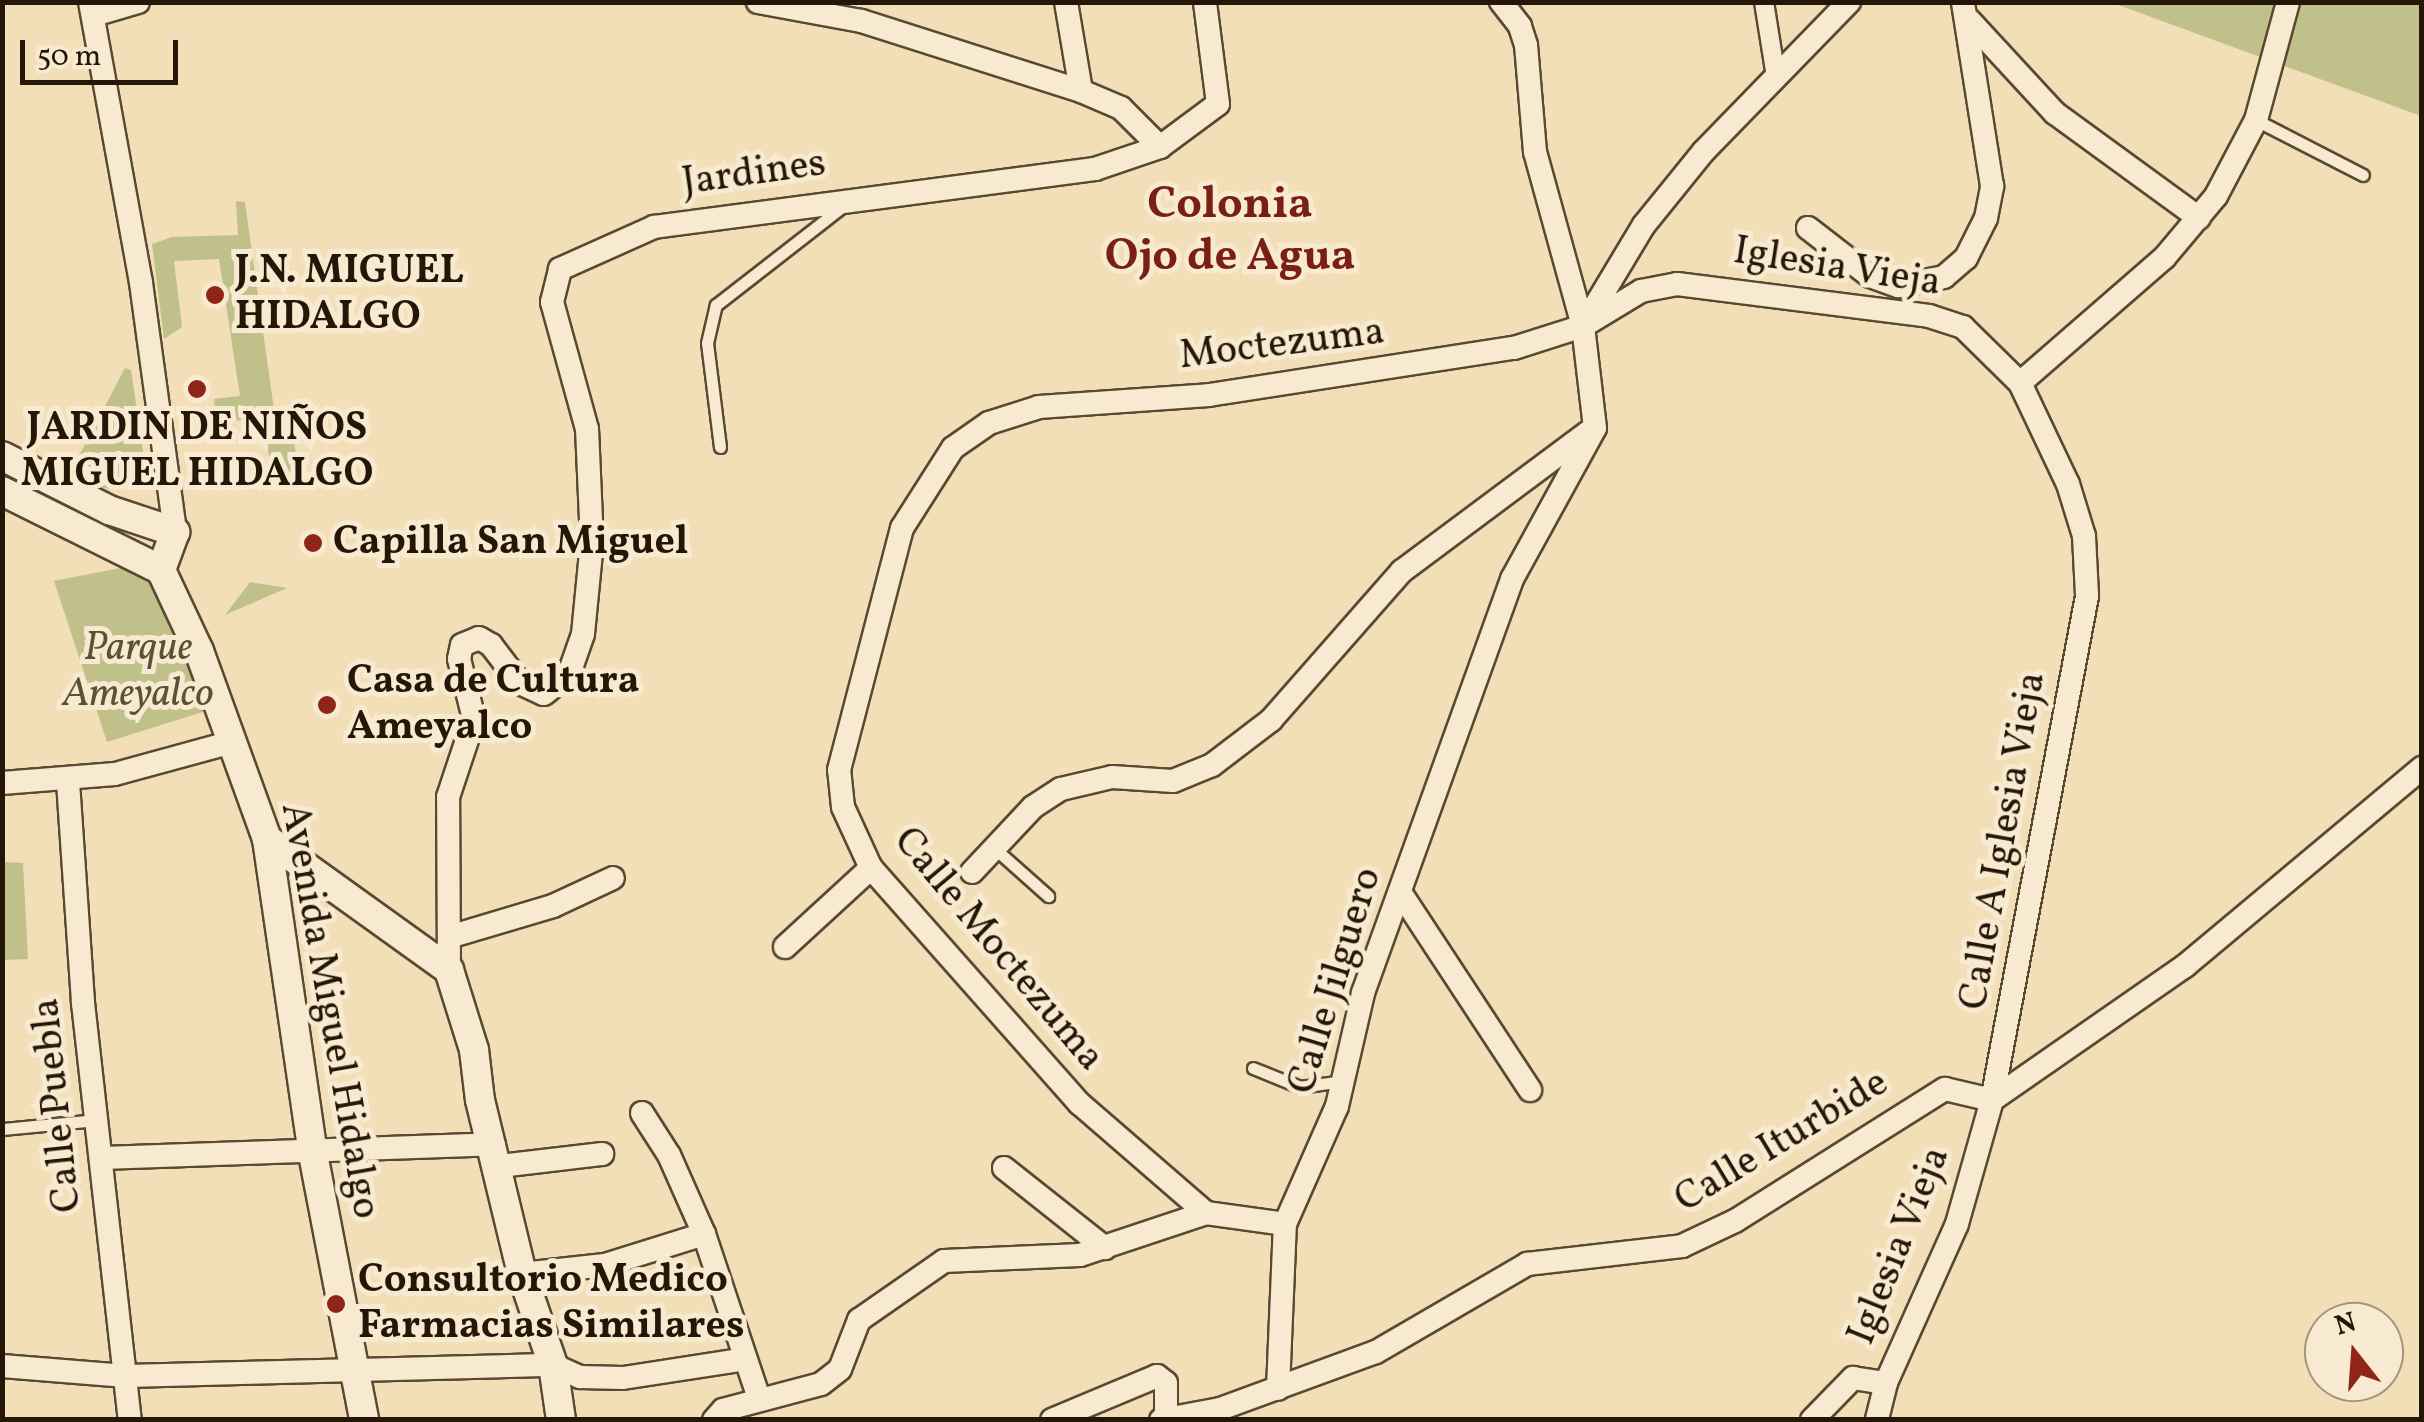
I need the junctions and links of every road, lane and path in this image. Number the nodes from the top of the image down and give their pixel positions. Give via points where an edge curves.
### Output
1 (138, 2) edge
2 (758, 2) edge
3 (1066, 2) edge
4 (1204, 2) edge
5 (1502, 2) edge
6 (1764, 2) edge
7 (1849, 2) edge
8 (2288, 2) edge
9 (92, 9) edge
10 (1966, 10) edge
11 (1776, 77) junction
12 (1081, 91) junction
13 (2256, 120) junction
14 (1160, 148) junction
15 (2363, 176) dead end
16 (854, 198) junction
17 (2198, 218) junction
18 (1808, 228) dead end
19 (1583, 326) junction
20 (2020, 383) junction
21 (989, 423) joint
22 (1594, 428) junction
23 (720, 447) dead end
24 (2, 456) edge
25 (2, 491) edge
26 (174, 532) junction
27 (162, 570) junction
28 (2087, 596) joint
29 (232, 742) junction
30 (2422, 768) edge
31 (68, 782) junction
32 (2, 783) edge
33 (267, 839) junction
34 (993, 847) junction
35 (871, 868) junction
36 (972, 872) dead end
37 (614, 878) dead end
38 (1400, 892) junction
39 (1048, 896) dead end
40 (449, 937) junction
41 (785, 947) dead end
42 (449, 970) junction
43 (1253, 1068) dead end
44 (1342, 1081) junction
45 (1530, 1090) dead end
46 (1992, 1100) junction
47 (642, 1114) dead end
48 (97, 1120) junction
49 (2, 1129) edge
50 (313, 1154) junction
51 (602, 1154) dead end
52 (497, 1155) junction
53 (102, 1158) junction
54 (1004, 1168) dead end
55 (1206, 1213) junction
56 (1285, 1224) junction
57 (704, 1234) junction
58 (1104, 1248) junction
59 (522, 1274) junction
60 (746, 1358) junction
61 (553, 1365) junction
62 (2, 1366) edge
63 (354, 1374) junction
64 (126, 1376) junction
65 (1886, 1383) junction
66 (1278, 1390) junction
67 (758, 1398) junction
68 (1164, 1418) edge
69 (130, 1420) edge
70 (364, 1420) edge
71 (562, 1420) edge
72 (714, 1420) edge
73 (1052, 1420) edge
74 (1812, 1420) edge
75 (1877, 1420) edge

1 - 9 street
2 - 12 street via 861,21
3 - 12 street
4 - 14 street, Jardines via 1218,104
5 - 19 street via 1526,45 1535,152
6 - 11 street
7 - 11 street
8 - 13 street
9 - 26 street via 141,282
10 - 17 street via 2056,114
10 - 18 street via 1992,186 1986,218 1966,258 1944,277 1898,286 1870,276
11 - 19 street via 1644,225
12 - 14 street via 1121,108
13 - 15 lane
13 - 17 street
14 - 16 street, Jardines via 1096,170
16 - 23 lane via 716,305 707,343
16 - 40 street, Jardines via 654,227 560,268 552,302 586,429 592,543 583,634 569,674 544,694 520,683 491,645 469,639 459,659 474,719 448,797
17 - 20 street via 2134,285
19 - 20 street, Iglesia Vieja via 1641,291 1676,284 1758,290 1963,326
19 - 21 street, Moctezuma via 1514,348 1346,376 1209,395 1038,407
19 - 22 street
20 - 28 street, Iglesia Vieja via 2068,484 2084,536
21 - 35 street, Calle Moctezuma via 953,448 902,528 847,734 839,770 844,807
22 - 34 street via 1402,571 1272,720 1212,765 1173,782 1112,777 1072,784 1033,808
22 - 38 street, Calle Jilguero via 1512,579
24 - 26 street via 109,510
25 - 27 street
26 - 27 street
27 - 29 street, Avenida Miguel Hidalgo
28 - 46 street, Calle A Iglesia Vieja
29 - 31 street
29 - 33 street, Avenida Miguel Hidalgo
30 - 46 street via 2185,966
31 - 32 street
31 - 48 street, Calle Puebla
33 - 42 street
33 - 50 street, Avenida Miguel Hidalgo
34 - 36 street
34 - 39 lane
35 - 41 street
35 - 55 street, Calle Moctezuma via 1078,1103
37 - 40 street via 553,906
38 - 44 street, Calle Jilguero via 1363,992
38 - 45 street
40 - 42 street
42 - 52 street
43 - 44 lane via 1300,1087
44 - 56 street, Calle Jilguero via 1313,1170
46 - 65 street, Iglesia Vieja via 1957,1224
46 - 66 street, Calle Iturbide via 1945,1089 1735,1221 1682,1246 1528,1264 1494,1278 1412,1334
47 - 57 street via 669,1155
48 - 49 lane
48 - 53 street, Calle Puebla
50 - 52 street
50 - 53 street
50 - 63 street, Avenida Miguel Hidalgo
51 - 52 street
52 - 59 street
53 - 64 street, Calle Puebla
54 - 58 street
55 - 56 street
55 - 58 street
56 - 66 street
57 - 59 street via 605,1265
57 - 60 street
58 - 67 street via 1052,1258 944,1261 854,1328 840,1369 821,1384
59 - 61 street
60 - 61 street via 624,1378 580,1377
60 - 67 street
61 - 63 street
61 - 71 street
62 - 64 street
63 - 64 street
63 - 70 street, Avenida Miguel Hidalgo
64 - 69 street, Calle Puebla
65 - 74 street via 1853,1378
65 - 75 street, Iglesia Vieja
66 - 68 street, Calle Iturbide
67 - 72 street
68 - 73 street via 1166,1383 1157,1376

